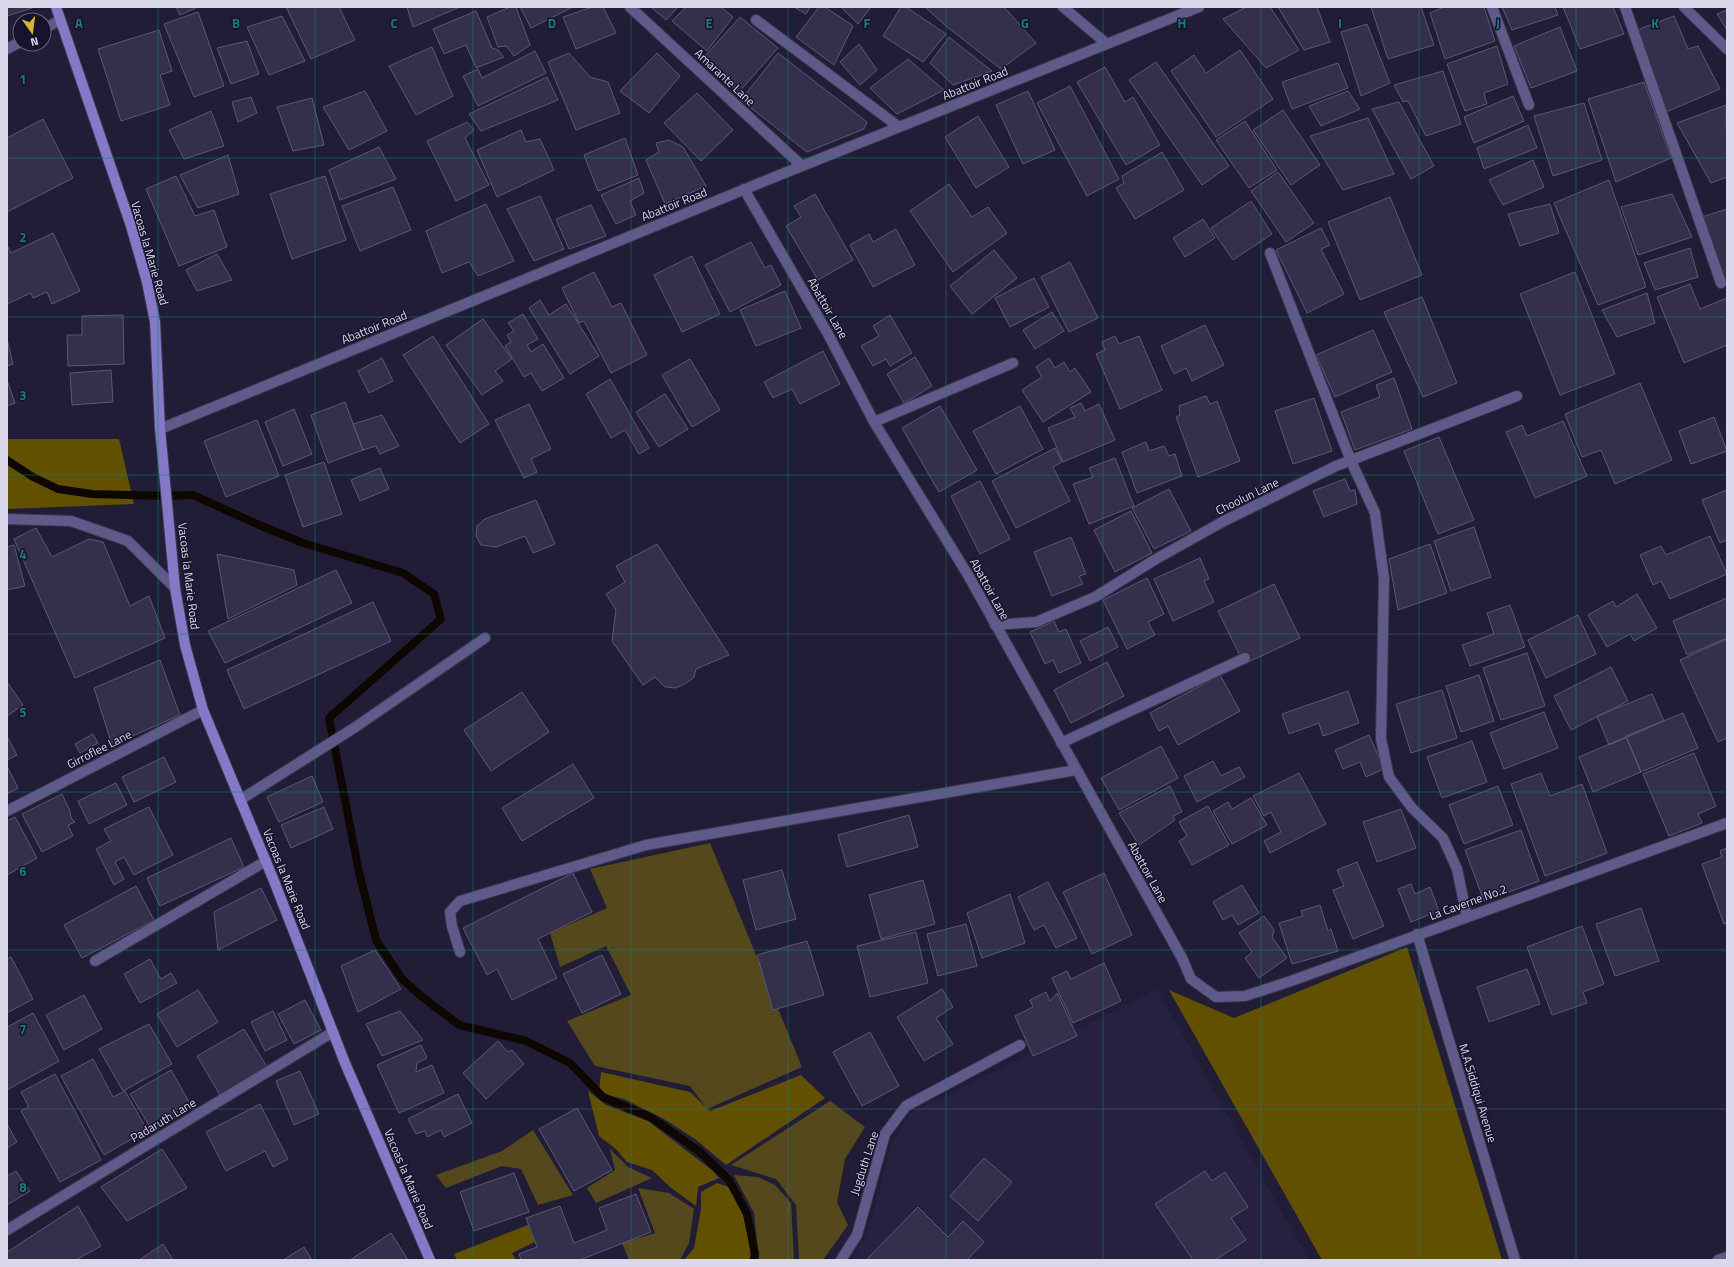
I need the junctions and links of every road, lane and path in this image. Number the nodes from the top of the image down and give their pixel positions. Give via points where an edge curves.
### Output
1 (56, 7) edge
2 (630, 7) edge
3 (1063, 7) edge
4 (1199, 7) edge
5 (1492, 7) edge
6 (1625, 7) edge
7 (1684, 7) edge
8 (1184, 9) edge
9 (60, 20) junction
10 (756, 20) dead end
11 (52, 24) edge
12 (1107, 44) junction
13 (1727, 49) edge
14 (1529, 105) dead end
15 (899, 127) junction
16 (802, 166) junction
17 (744, 189) junction
18 (1270, 253) dead end
19 (1721, 283) dead end
20 (1013, 363) dead end
21 (1517, 396) dead end
22 (874, 422) junction
23 (160, 429) junction
24 (1351, 461) junction
25 (7, 519) edge
26 (175, 588) junction
27 (995, 625) junction
28 (485, 638) dead end
29 (1245, 658) dead end
30 (203, 710) junction
31 (1061, 744) junction
32 (1076, 770) junction
33 (240, 800) junction
34 (7, 811) edge
35 (1727, 823) edge
36 (266, 861) junction
37 (1467, 917) junction
38 (1417, 934) junction
39 (460, 952) dead end
40 (95, 961) dead end
41 (1216, 996) joint
42 (333, 1032) junction
43 (1020, 1045) dead end
44 (7, 1230) edge
45 (1727, 1257) edge
46 (430, 1260) edge
47 (841, 1260) edge
48 (1515, 1260) edge
49 (1718, 1260) edge

1 - 9 main road, Vacoas la Marie Road
2 - 16 street, Amarante Lane
3 - 12 street
4 - 8 street, Abattoir Road
5 - 14 street
6 - 19 street
7 - 13 street
8 - 12 street, Abattoir Road
9 - 11 street
9 - 23 main road, Vacoas la Marie Road via 131,226 147,282 155,322
10 - 15 street
12 - 15 street, Abattoir Road
15 - 16 street, Abattoir Road
16 - 17 street, Abattoir Road
17 - 22 street, Abattoir Lane via 828,334
17 - 23 street, Abattoir Road
18 - 24 street
20 - 22 street
21 - 24 street, Choolun Lane
22 - 27 street, Abattoir Lane
23 - 26 main road, Vacoas la Marie Road
24 - 27 street, Choolun Lane via 1224,522 1156,559 1095,597 1036,622
24 - 37 street via 1375,513 1384,578 1380,739 1389,777 1412,808 1443,838 1457,869
25 - 26 street via 71,521 128,541
26 - 30 main road, Vacoas la Marie Road via 185,645
27 - 31 street, Abattoir Lane
28 - 33 street via 354,728
29 - 31 street
30 - 33 main road, Vacoas la Marie Road
30 - 34 street, Girroflee Lane
31 - 32 street, Abattoir Lane
32 - 39 street via 646,845 460,901 450,912
32 - 41 street, Abattoir Lane via 1191,978
33 - 36 main road, Vacoas la Marie Road
35 - 37 street, La Caverne No.2
36 - 40 street
36 - 42 main road, Vacoas la Marie Road
37 - 38 street, La Caverne No.2
38 - 41 street, La Caverne No.2 via 1245,996
38 - 48 street, M.A.Siddiqui Avenue
42 - 44 street, Padaruth Lane
42 - 46 main road, Vacoas la Marie Road
43 - 47 street, Jugduth Lane via 906,1106 885,1134 857,1235
45 - 49 street

